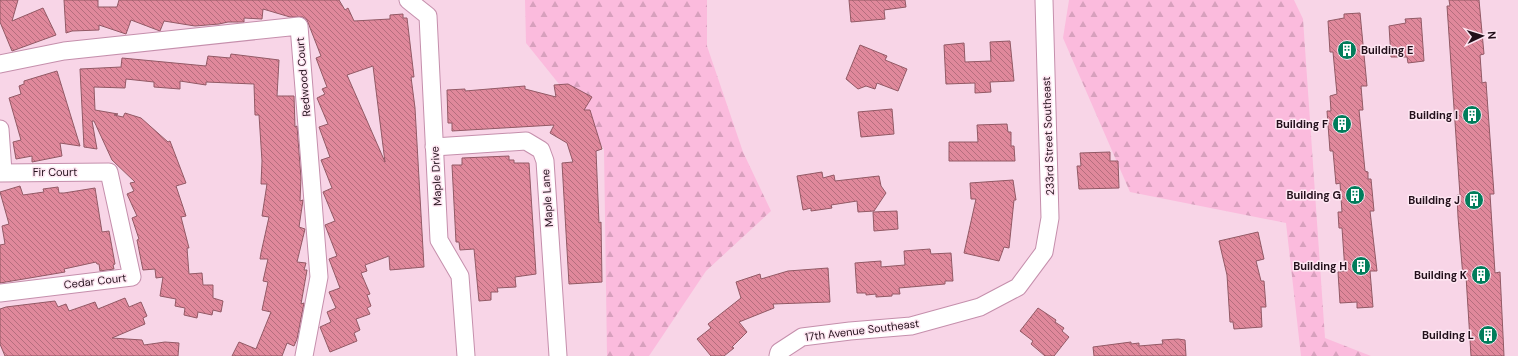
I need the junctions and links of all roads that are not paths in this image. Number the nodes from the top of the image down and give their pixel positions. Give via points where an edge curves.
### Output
1 (408, 0) edge
2 (1044, 0) edge
3 (0, 64) edge
4 (0, 129) edge
5 (434, 147) junction
6 (2, 172) edge
7 (109, 172) joint
8 (1032, 267) joint
9 (0, 293) edge
10 (304, 356) edge
11 (466, 356) edge
12 (558, 356) edge
13 (778, 356) edge

1 - 5 street, Maple Drive via 428,16
2 - 8 street, 233rd Street Southeast via 1050,218 1044,252
3 - 10 street, Redwood Court via 64,51 299,26 319,277
4 - 6 street
5 - 11 street, Maple Drive via 439,240 460,276
5 - 12 street, Maple Lane via 526,141 541,150 545,161
6 - 7 street, Fir Court
7 - 9 street, Cedar Court via 132,277
8 - 13 street, 17th Avenue Southeast via 1018,287 980,307 911,326 802,337

